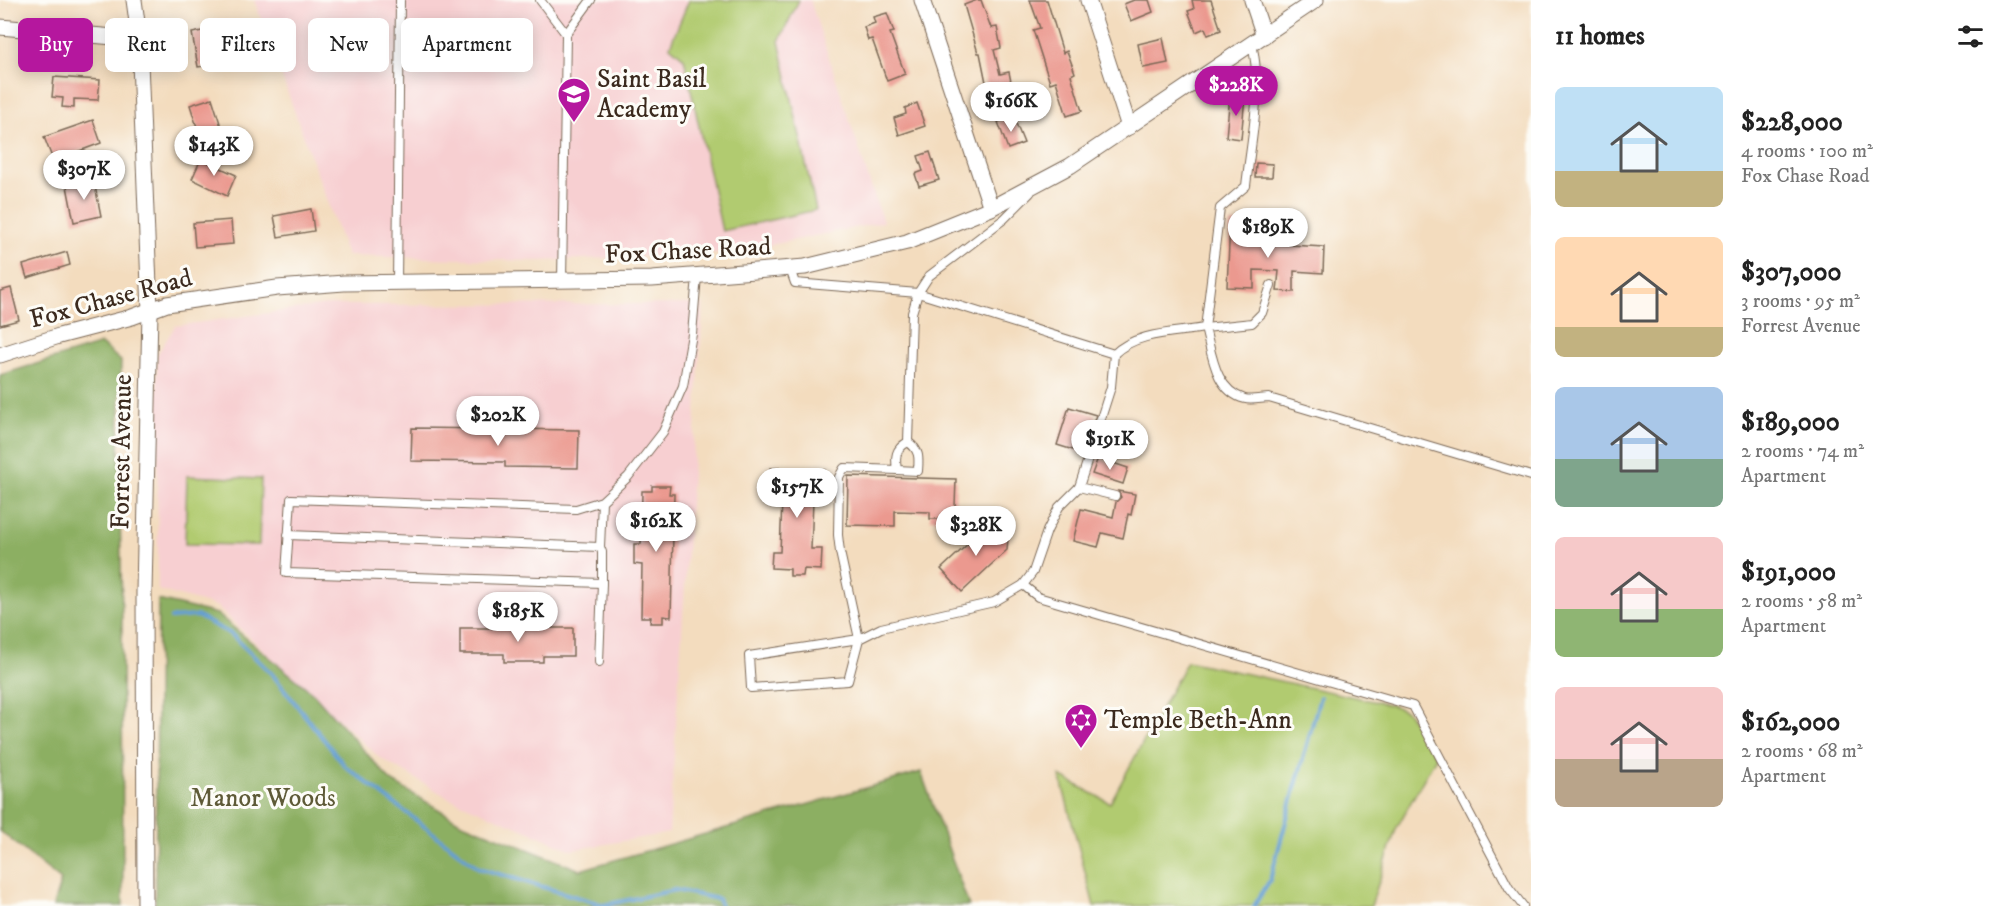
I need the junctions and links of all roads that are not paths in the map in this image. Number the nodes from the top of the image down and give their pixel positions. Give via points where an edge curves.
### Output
1 (134, 0) edge
2 (400, 0) edge
3 (540, 0) edge
4 (591, 0) edge
5 (922, 0) edge
6 (1088, 0) edge
7 (1252, 0) edge
8 (1316, 0) edge
9 (136, 18) edge
10 (0, 27) edge
11 (566, 33) junction
12 (105, 36) edge
13 (1258, 40) junction
14 (140, 72) edge
15 (1129, 127) junction
16 (1042, 181) junction
17 (991, 208) junction
18 (789, 269) junction
19 (697, 276) junction
20 (562, 280) junction
21 (397, 283) junction
22 (1271, 285) dead end
23 (918, 293) junction
24 (150, 311) junction
25 (1205, 328) junction
26 (1114, 354) junction
27 (0, 355) edge
28 (908, 442) junction
29 (897, 471) junction
30 (1531, 476) edge
31 (1079, 487) junction
32 (1115, 496) dead end
33 (602, 501) junction
34 (288, 535) junction
35 (600, 547) junction
36 (602, 583) junction
37 (1023, 585) junction
38 (860, 639) junction
39 (599, 663) dead end
40 (145, 906) edge
41 (1523, 906) edge

1 - 9 street, Forrest Avenue
2 - 21 lane
3 - 11 lane
4 - 11 lane
5 - 17 street
6 - 15 street
7 - 13 street
8 - 13 street, Fox Chase Road
10 - 12 street
11 - 20 lane
13 - 15 street, Fox Chase Road
13 - 25 lane via 1256,105 1246,186 1220,208
14 - 24 street, Forrest Avenue
15 - 16 street, Fox Chase Road
16 - 17 street, Fox Chase Road
16 - 23 lane via 1004,219 929,276
17 - 18 street, Fox Chase Road via 907,242
18 - 19 street, Fox Chase Road
18 - 23 lane via 795,283
19 - 20 street, Fox Chase Road
19 - 33 lane via 683,387 658,438 628,477
20 - 21 street, Fox Chase Road
21 - 24 street, Fox Chase Road via 277,288 167,304
22 - 25 lane via 1262,313 1252,323
23 - 26 lane
23 - 28 lane via 912,313
24 - 27 street, Fox Chase Road
24 - 40 street, Forrest Avenue via 144,592
25 - 26 lane via 1139,339 1123,345
25 - 30 lane via 1218,377 1231,392 1247,400 1269,398
26 - 31 lane via 1112,387
28 - 29 lane via 895,456
28 - 29 lane via 920,458 918,471
29 - 38 lane via 844,468 838,477 840,552
31 - 32 lane
31 - 37 lane via 1059,507 1033,572
33 - 34 lane via 576,509 291,499
33 - 35 lane
34 - 35 lane
34 - 36 lane via 286,573
35 - 36 lane
36 - 39 lane
37 - 38 lane via 994,602 881,628
37 - 41 lane via 1038,597 1413,706 1509,888
38 - 38 lane via 750,656 751,688 848,681

